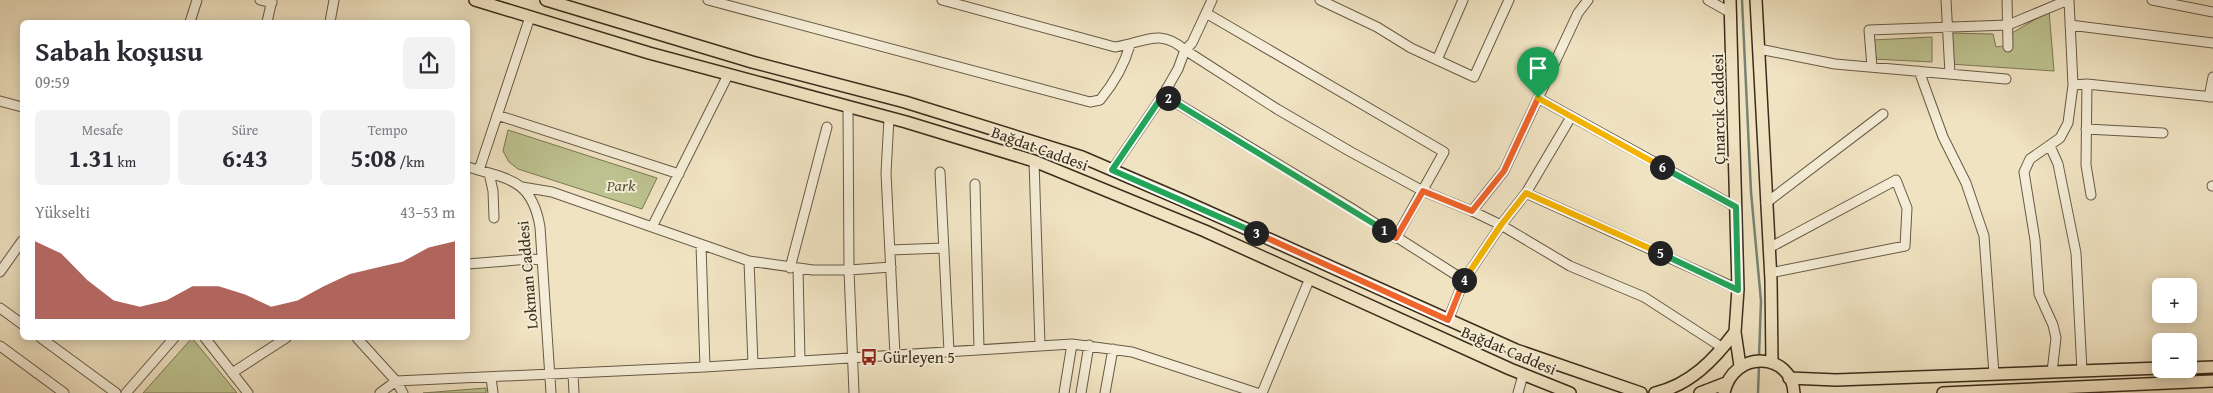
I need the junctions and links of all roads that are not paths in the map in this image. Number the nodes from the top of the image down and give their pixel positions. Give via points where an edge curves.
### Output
1 (197, 0) edge
2 (260, 0) edge
3 (334, 0) edge
4 (475, 0) edge
5 (546, 0) edge
6 (708, 0) edge
7 (942, 0) edge
8 (1212, 0) edge
9 (1320, 0) edge
10 (1464, 0) edge
11 (1509, 0) edge
12 (1588, 0) edge
13 (1708, 0) edge
14 (1730, 0) edge
15 (1756, 0) edge
16 (1946, 0) edge
17 (2007, 0) edge
18 (2069, 0) edge
19 (2152, 0) edge
20 (272, 1) edge
21 (2213, 12) edge
22 (1206, 13) junction
23 (1731, 13) junction
24 (530, 17) junction
25 (191, 20) edge
26 (267, 20) edge
27 (330, 20) edge
28 (2008, 25) junction
29 (2070, 25) junction
30 (1947, 27) junction
31 (2213, 44) edge
32 (1130, 45) junction
33 (2008, 47) dead end
34 (1185, 50) junction
35 (1759, 50) junction
36 (1437, 60) junction
37 (1872, 67) junction
38 (1919, 71) junction
39 (1950, 74) junction
40 (728, 75) junction
41 (2213, 76) edge
42 (2006, 79) dead end
43 (2087, 84) junction
44 (2073, 85) junction
45 (1163, 95) junction
46 (2211, 97) edge
47 (1538, 98) junction
48 (0, 101) edge
49 (20, 106) edge
50 (848, 107) junction
51 (1883, 114) dead end
52 (497, 116) junction
53 (1572, 117) junction
54 (889, 118) junction
55 (827, 127) dead end
56 (2086, 129) junction
57 (2163, 133) dead end
58 (2050, 146) junction
59 (1034, 160) junction
60 (470, 168) edge
61 (479, 170) junction
62 (1112, 170) junction
63 (940, 172) dead end
64 (489, 173) junction
65 (679, 174) junction
66 (975, 184) dead end
67 (522, 187) junction
68 (1423, 191) junction
69 (1526, 193) junction
70 (2091, 195) dead end
71 (1766, 203) junction
72 (1736, 207) junction
73 (1472, 211) junction
74 (494, 218) dead end
75 (1501, 225) junction
76 (652, 227) junction
77 (1396, 238) junction
78 (20, 244) edge
79 (701, 245) junction
80 (944, 248) junction
81 (1769, 248) junction
82 (890, 250) junction
83 (542, 260) junction
84 (749, 261) junction
85 (470, 264) edge
86 (891, 267) junction
87 (794, 268) junction
88 (849, 270) junction
89 (0, 272) edge
90 (1770, 273) junction
91 (1310, 278) junction
92 (1464, 280) junction
93 (1738, 290) junction
94 (0, 308) edge
95 (1448, 320) junction
96 (20, 323) edge
97 (1735, 332) junction
98 (44, 340) edge
99 (172, 340) edge
100 (207, 340) edge
101 (283, 340) edge
102 (359, 340) edge
103 (1072, 344) junction
104 (1089, 345) junction
105 (0, 346) edge
106 (1040, 346) junction
107 (1723, 348) junction
108 (980, 349) junction
109 (1113, 349) junction
110 (949, 351) junction
111 (895, 355) junction
112 (853, 358) junction
113 (800, 361) junction
114 (1772, 363) junction
115 (753, 364) junction
116 (1740, 366) junction
117 (705, 367) junction
118 (2213, 367) edge
119 (2152, 368) edge
120 (2197, 368) edge
121 (2082, 371) junction
122 (2052, 372) junction
123 (232, 373) junction
124 (573, 374) junction
125 (1523, 374) junction
126 (1994, 374) junction
127 (550, 375) junction
128 (491, 377) junction
129 (1789, 378) junction
130 (2213, 381) edge
131 (396, 382) junction
132 (1725, 388) edge
133 (1230, 389) edge
134 (64, 393) edge
135 (116, 393) edge
136 (126, 393) edge
137 (248, 393) edge
138 (380, 393) edge
139 (403, 393) edge
140 (493, 393) edge
141 (551, 393) edge
142 (574, 393) edge
143 (854, 393) edge
144 (1064, 393) edge
145 (1081, 393) edge
146 (1105, 393) edge
147 (1257, 393) edge
148 (1262, 393) edge
149 (1518, 393) edge
150 (1570, 393) edge
151 (1641, 393) edge
152 (1655, 393) edge
153 (1700, 393) edge
154 (1794, 393) edge
155 (1943, 393) edge

1 - 25 street
2 - 20 street
3 - 27 street
4 - 24 main road, Bağdat Caddesi
5 - 62 main road, Bağdat Caddesi via 752,62 905,102 1082,157
6 - 32 street via 1090,102 1100,100 1117,77
7 - 32 street via 1115,48
8 - 22 street
9 - 36 street
10 - 36 street
11 - 36 street via 1474,77
12 - 47 street via 1578,13
13 - 23 street
14 - 23 main road, Çınarcık Caddesi
15 - 35 main road
16 - 30 street
17 - 28 street
18 - 28 street
18 - 29 street
19 - 21 street
20 - 26 street
22 - 34 street via 1192,43
22 - 68 street via 1444,152
23 - 72 main road, Çınarcık Caddesi
24 - 40 main road, Bağdat Caddesi
24 - 52 street
28 - 30 street
28 - 33 street
29 - 31 street
29 - 44 street
30 - 37 street via 1869,30
30 - 39 street
32 - 34 street via 1160,37 1174,41
34 - 45 street
34 - 68 street via 1277,110
35 - 37 street via 1835,64
35 - 71 main road
37 - 38 street
38 - 39 street
38 - 126 street via 1943,137 1966,183 1984,236
39 - 42 street
40 - 50 main road, Bağdat Caddesi
40 - 65 street
41 - 46 street
43 - 44 street
43 - 46 street
43 - 56 street
44 - 58 street via 2066,128
45 - 62 street
45 - 77 street
47 - 53 street
47 - 73 street via 1504,171
48 - 49 street
50 - 54 main road, Bağdat Caddesi
50 - 88 street
51 - 71 street
52 - 61 street
52 - 65 street
53 - 69 street
53 - 72 street
54 - 59 main road, Bağdat Caddesi
54 - 82 street via 886,173
55 - 87 street
56 - 57 street
56 - 70 street via 2086,165
58 - 121 street via 2058,164 2076,253
58 - 122 street via 2030,159 2024,172 2033,221 2038,294 2056,338
59 - 91 main road, Bağdat Caddesi
59 - 106 street
60 - 61 street
61 - 64 street
62 - 95 main road, Bağdat Caddesi
63 - 80 street
64 - 67 street via 515,181
64 - 74 street
65 - 76 street
66 - 108 street
67 - 76 street via 552,192
67 - 83 street, Lokman Caddesi via 538,218
68 - 73 street
68 - 77 street
69 - 75 street
69 - 93 street
71 - 81 main road
72 - 93 main road, Çınarcık Caddesi
73 - 75 street
75 - 92 street
75 - 107 street via 1570,266 1644,297
76 - 79 street
77 - 92 street
78 - 89 street
79 - 84 street
79 - 117 street
80 - 82 street
80 - 110 street
81 - 90 main road
81 - 90 street via 1896,180 1908,208 1906,246
82 - 86 street
83 - 85 street
83 - 127 street, Lokman Caddesi
84 - 87 street
84 - 115 street
86 - 88 street
86 - 111 street
87 - 88 street
87 - 113 street
88 - 112 street
90 - 114 main road
91 - 125 main road, Bağdat Caddesi
91 - 148 street
92 - 95 street
93 - 97 main road, Çınarcık Caddesi
94 - 96 street
95 - 151 main road, Bağdat Caddesi via 1516,350
97 - 107 main road
97 - 116 main road, Çınarcık Caddesi
98 - 135 street
99 - 136 street
100 - 123 street
101 - 123 street
102 - 131 street
103 - 104 street
103 - 106 street
103 - 144 street
104 - 109 street
104 - 145 street
105 - 134 street
106 - 108 street
107 - 152 main road via 1688,380
108 - 110 street
109 - 133 street via 1132,352
109 - 146 street
110 - 111 street
111 - 112 street
112 - 113 street
112 - 143 street
113 - 115 street
114 - 116 main road via 1756,361
114 - 129 main road
115 - 117 street
116 - 132 main road via 1732,373
117 - 124 street
118 - 120 main road
119 - 121 main road
121 - 122 main road
122 - 126 main road
123 - 137 street
124 - 127 street
124 - 142 street
125 - 149 street
125 - 150 main road, Bağdat Caddesi
126 - 129 main road via 1836,380
127 - 128 street
127 - 141 street, Lokman Caddesi
128 - 131 street
128 - 140 street
129 - 154 main road
130 - 155 main road
131 - 138 street
131 - 139 street
132 - 153 main road
133 - 147 street

